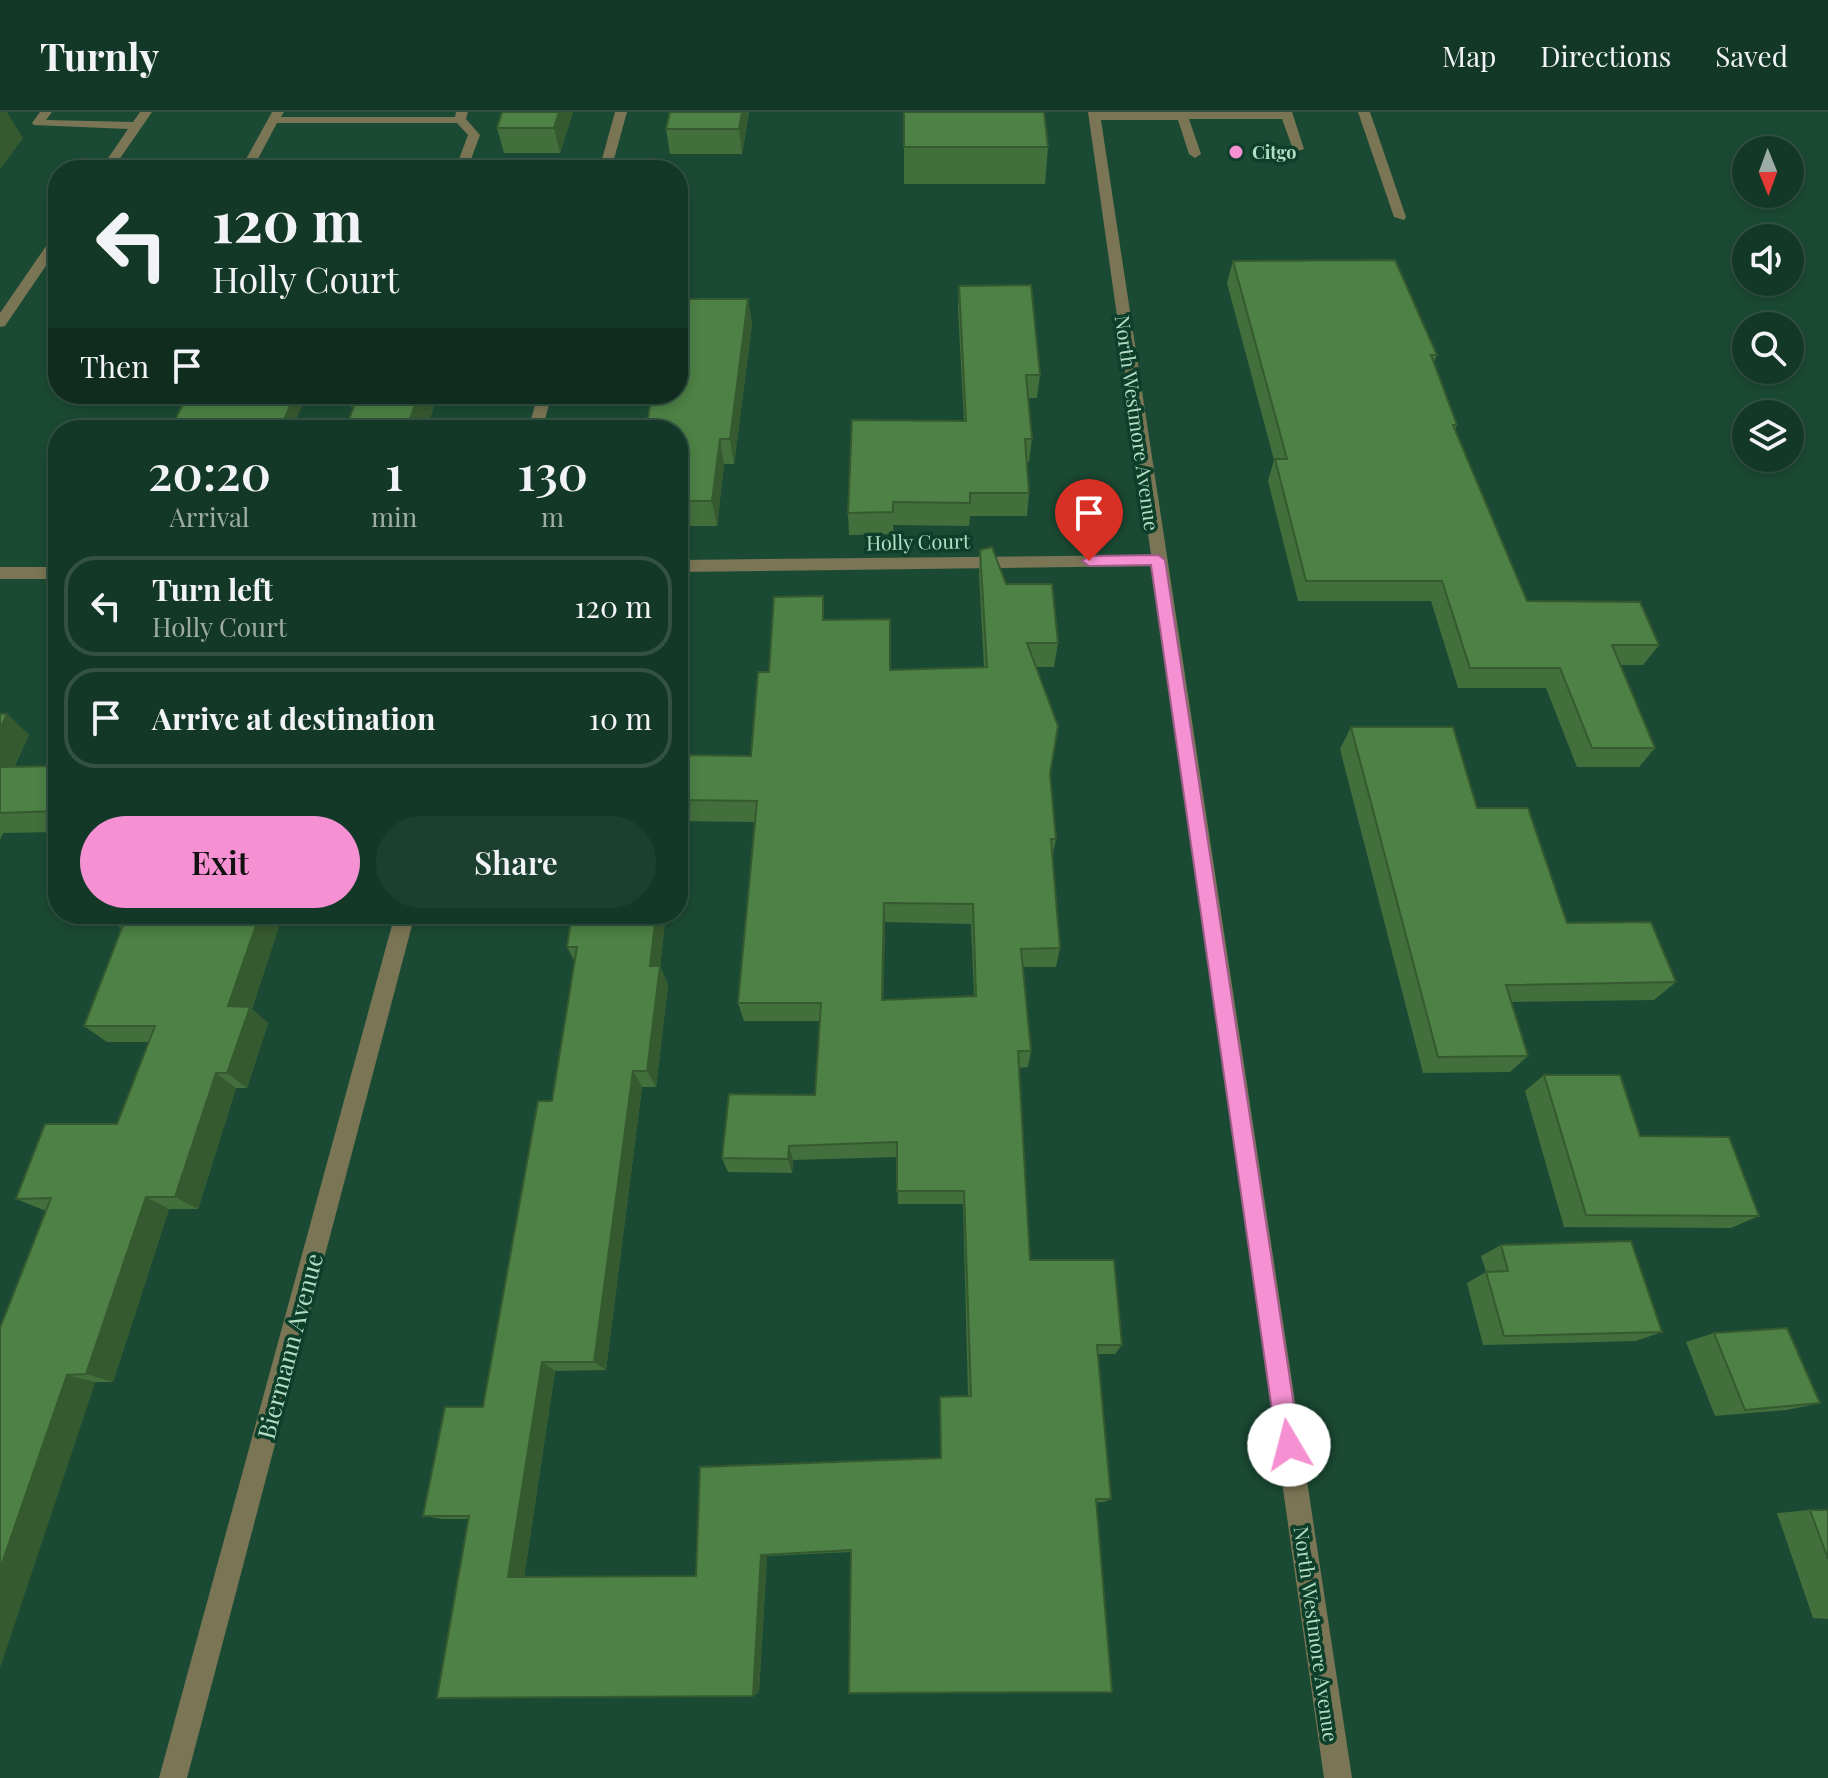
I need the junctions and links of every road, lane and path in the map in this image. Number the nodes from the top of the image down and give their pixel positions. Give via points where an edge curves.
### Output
1 (46, 112) edge
2 (146, 112) edge
3 (621, 112) edge
4 (1364, 112) edge
5 (1094, 114) edge
6 (1182, 114) edge
7 (1286, 114) edge
8 (276, 116) edge
9 (461, 116) edge
10 (137, 126) junction
11 (1298, 149) dead end
12 (1195, 154) dead end
13 (113, 160) edge
14 (252, 160) edge
15 (465, 160) edge
16 (608, 160) edge
17 (1400, 217) dead end
18 (48, 253) edge
19 (0, 323) edge
20 (1158, 560) junction
21 (688, 566) edge
22 (0, 573) edge
23 (48, 573) edge
24 (402, 924) edge
25 (173, 1778) edge
26 (1338, 1778) edge

1 - 10 street via 38,123
2 - 10 street
3 - 16 street
4 - 17 street
5 - 6 street
5 - 20 street, North Westmore Avenue
6 - 7 street
6 - 12 street
7 - 11 street
8 - 9 street
8 - 14 street
9 - 15 street via 474,135
10 - 13 street
18 - 19 street
20 - 21 street, Holly Court
20 - 26 street, North Westmore Avenue
22 - 23 street
24 - 25 street, Biermann Avenue

